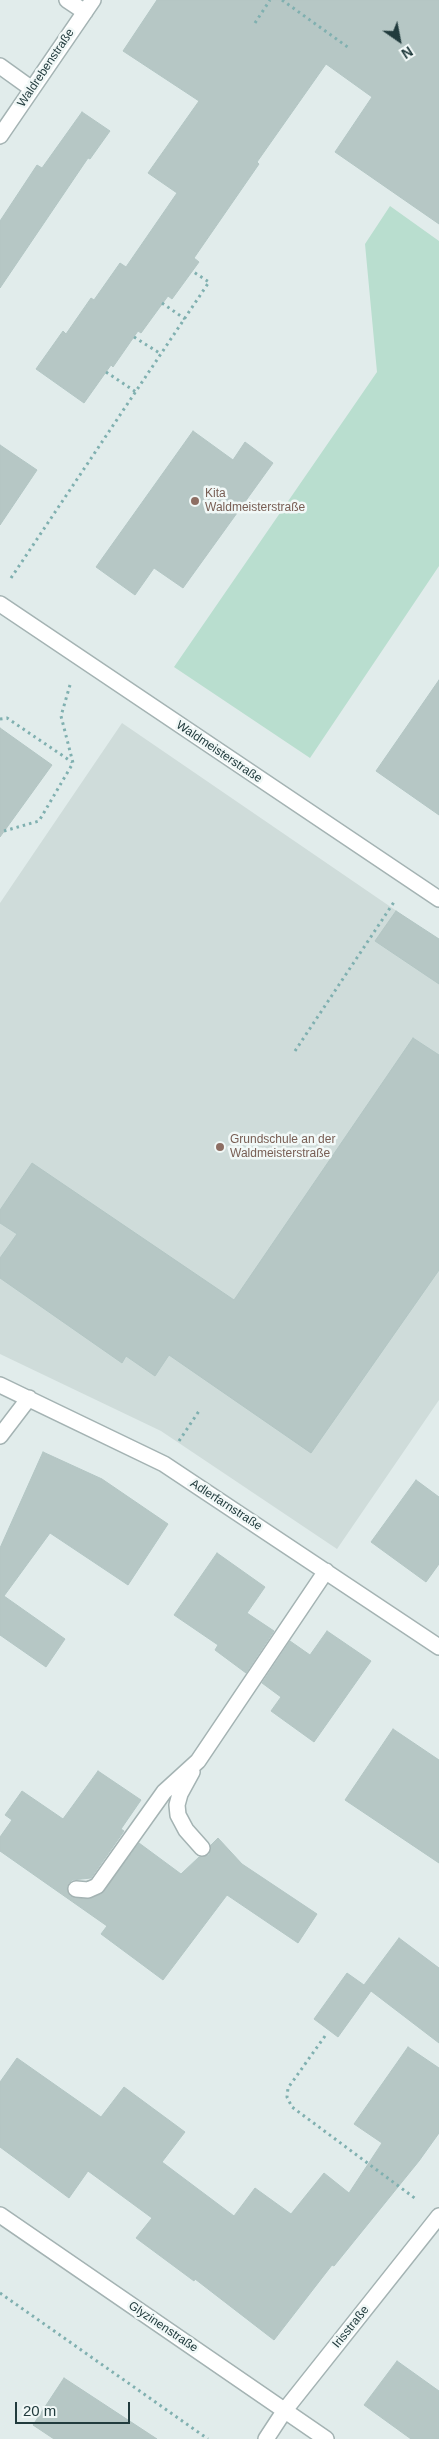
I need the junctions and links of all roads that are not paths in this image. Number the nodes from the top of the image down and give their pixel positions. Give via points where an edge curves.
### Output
1 (67, 0) edge
2 (89, 6) edge
3 (0, 66) edge
4 (32, 89) junction
5 (0, 136) edge
6 (0, 604) edge
7 (439, 899) edge
8 (0, 1386) edge
9 (29, 1398) junction
10 (0, 1436) edge
11 (326, 1571) junction
12 (439, 1647) edge
13 (198, 1761) junction
14 (202, 1848) dead end
15 (76, 1889) dead end
16 (0, 2215) edge
17 (439, 2216) edge
18 (285, 2410) junction
19 (266, 2439) edge
20 (326, 2439) edge

1 - 2 street
2 - 4 street, Waldrebenstraße
3 - 4 street
4 - 5 street, Waldrebenstraße
6 - 7 street, Waldmeisterstraße
8 - 9 street, Adlerfarnstraße
9 - 10 street
9 - 11 street, Adlerfarnstraße via 164,1464
11 - 12 street, Adlerfarnstraße
11 - 13 street
13 - 14 street via 176,1805 186,1830
13 - 15 street via 164,1792 97,1886 88,1890
16 - 18 street, Glyzinenstraße
17 - 18 street, Irisstraße
18 - 19 street, Irisstraße
18 - 20 street, Glyzinenstraße

